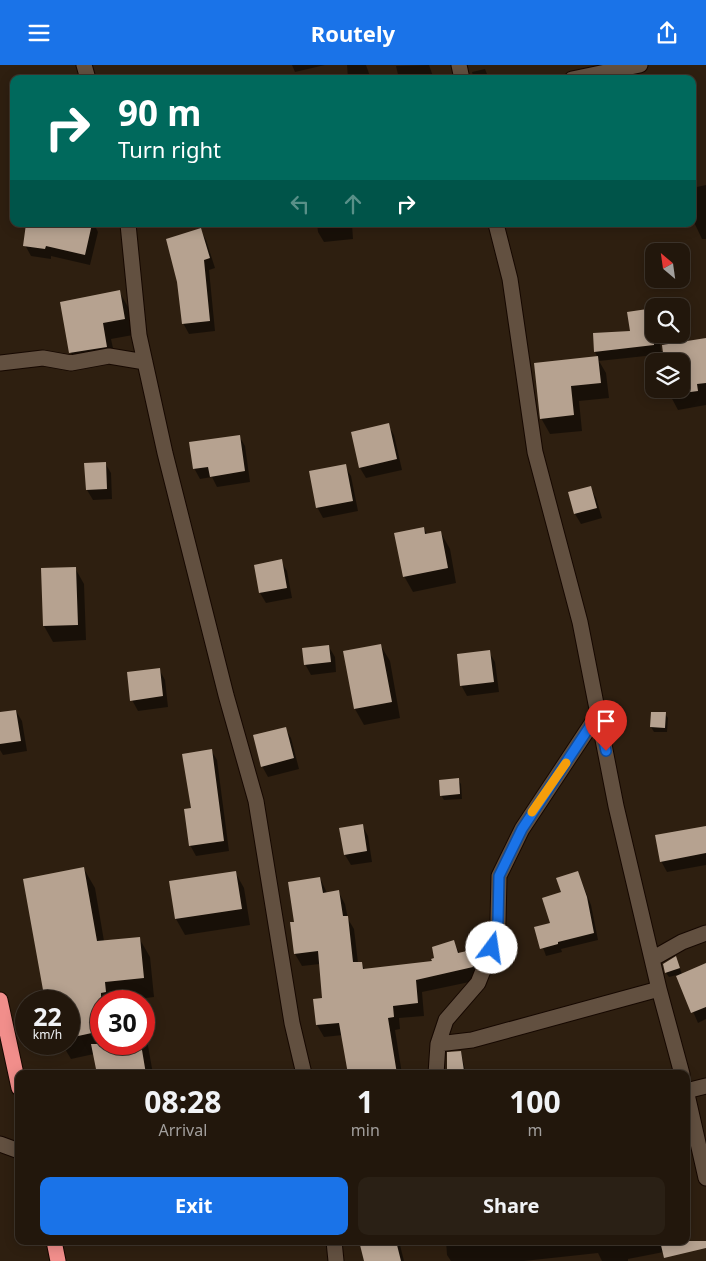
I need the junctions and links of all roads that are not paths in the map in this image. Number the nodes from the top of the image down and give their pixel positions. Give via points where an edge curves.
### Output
1 (640, 65) edge
2 (591, 75) edge
3 (128, 227) edge
4 (497, 227) edge
5 (145, 362) junction
6 (0, 363) edge
7 (598, 714) junction
8 (706, 933) edge
9 (652, 959) junction
10 (659, 989) junction
11 (0, 1000) edge
12 (438, 1044) junction
13 (15, 1070) edge
14 (303, 1070) edge
15 (436, 1070) edge
16 (681, 1070) edge
17 (706, 1086) edge
18 (690, 1089) edge
19 (690, 1107) edge
20 (0, 1144) edge
21 (15, 1150) edge
22 (706, 1177) edge
23 (55, 1245) edge
24 (334, 1245) edge
25 (58, 1261) edge
26 (336, 1261) edge

1 - 2 street
3 - 5 street via 139,335
4 - 7 street via 510,279 535,452 580,622
5 - 6 street via 109,356 71,363 43,358
5 - 14 street via 223,686 256,801 292,1023
7 - 9 street
7 - 12 street via 531,813 514,845 499,876 498,921 492,948 478,983 446,1021
8 - 9 street
9 - 10 street
10 - 12 street via 472,1040
10 - 16 street
11 - 13 highway
12 - 15 street
17 - 18 street
19 - 22 street
20 - 21 street
23 - 25 highway
24 - 26 street

